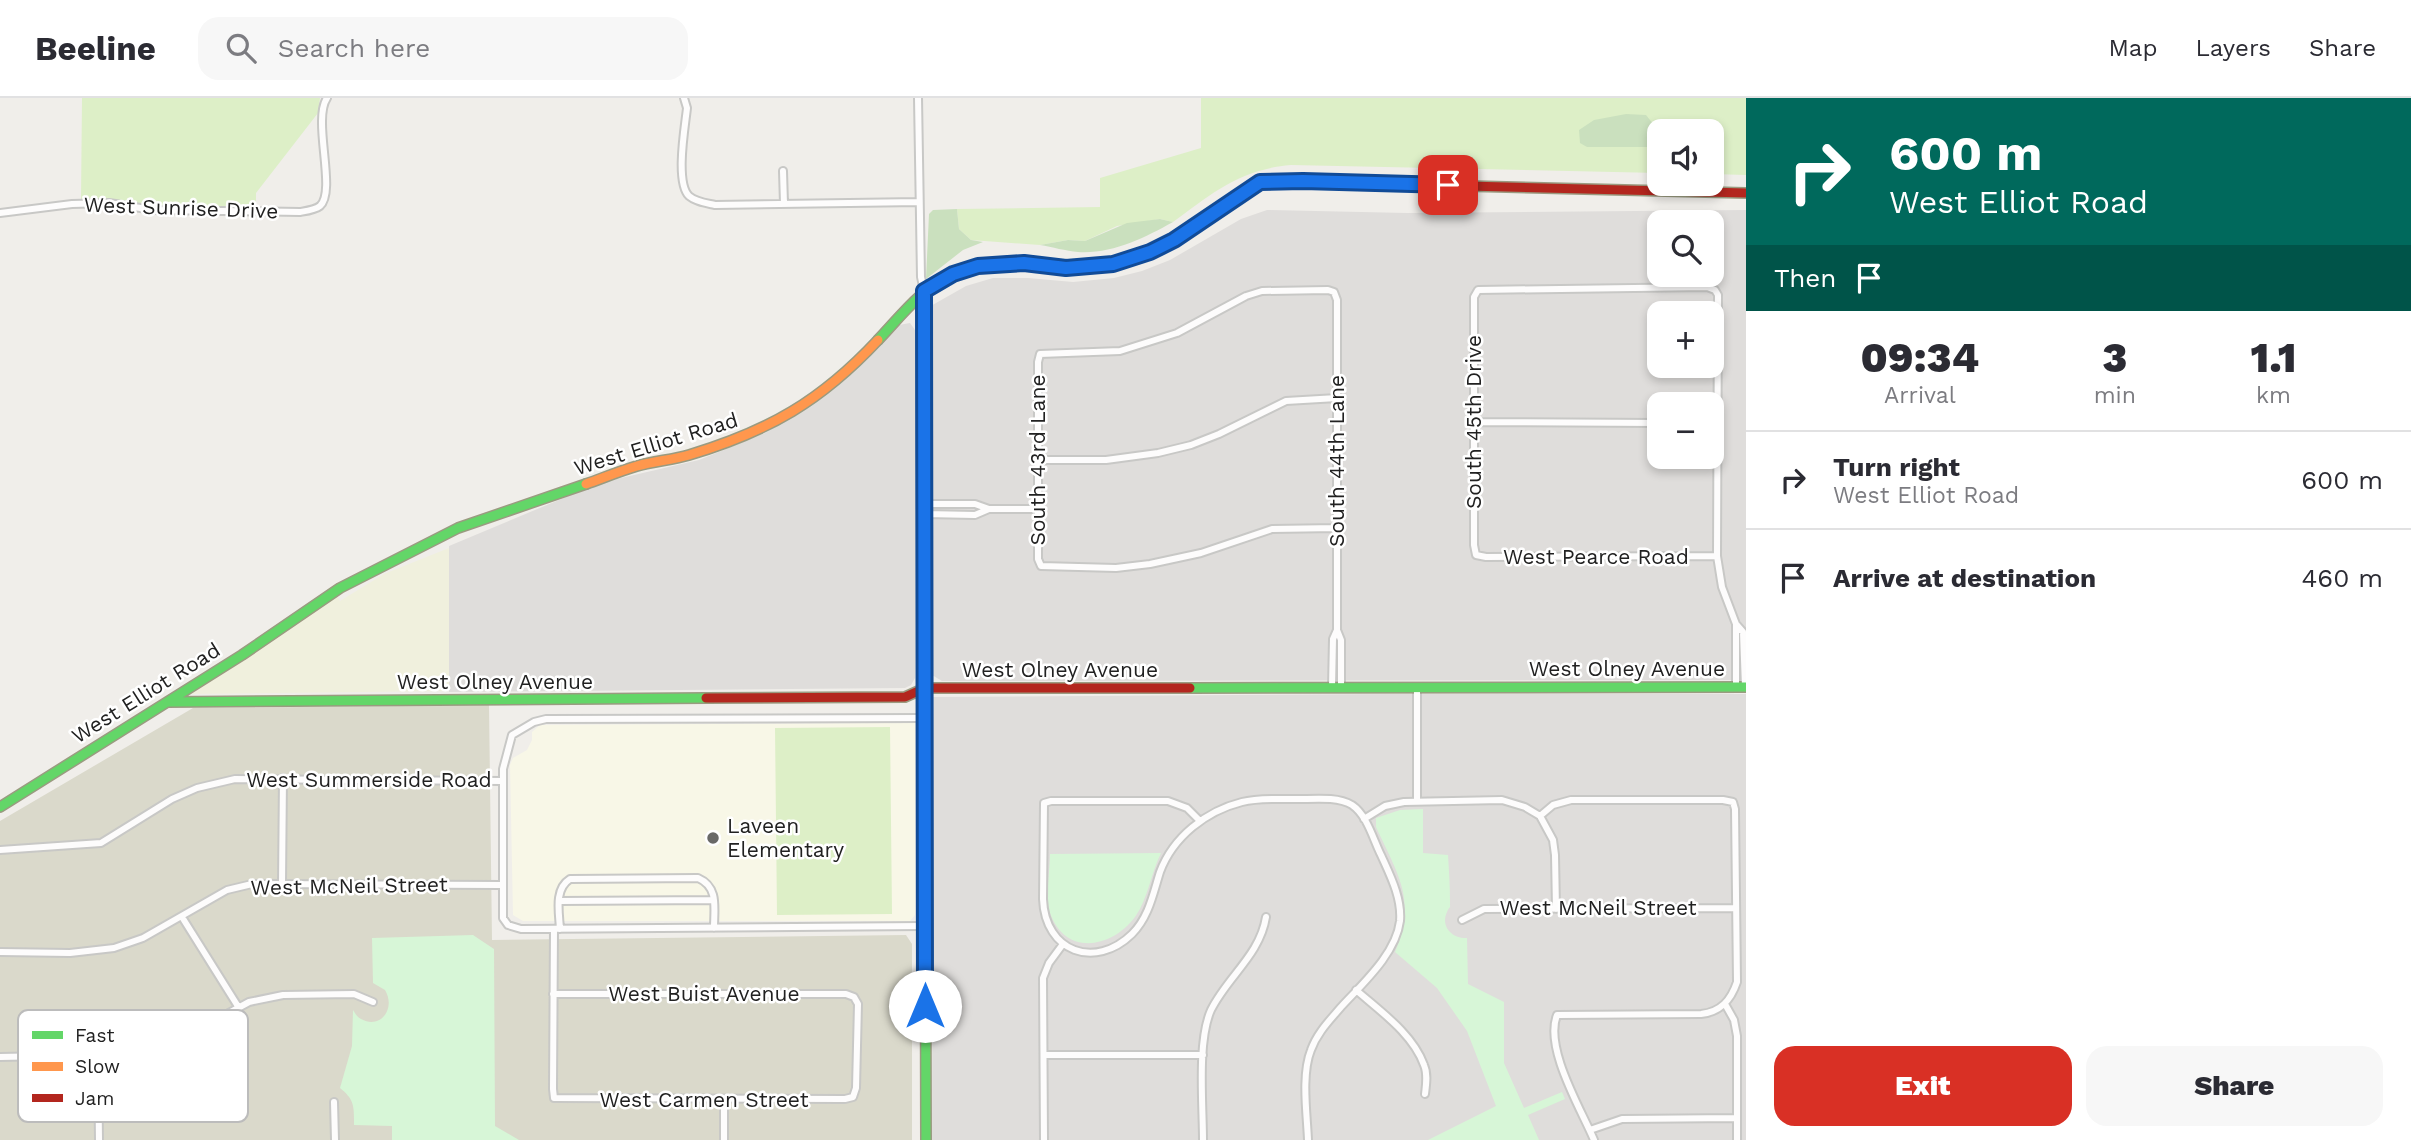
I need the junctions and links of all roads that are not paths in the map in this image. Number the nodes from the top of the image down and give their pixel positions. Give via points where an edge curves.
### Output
1 (327, 98) edge
2 (684, 98) edge
3 (918, 98) edge
4 (783, 172) dead end
5 (1746, 193) edge
6 (919, 202) junction
7 (784, 204) junction
8 (0, 213) edge
9 (924, 291) junction
10 (1334, 292) joint
11 (1715, 392) edge
12 (1337, 398) junction
13 (1475, 422) junction
14 (1647, 423) edge
15 (1038, 460) junction
16 (1715, 469) edge
17 (925, 504) junction
18 (960, 504) junction
19 (989, 509) junction
20 (1038, 509) junction
21 (925, 514) junction
22 (960, 515) junction
23 (1337, 528) junction
24 (1476, 555) joint
25 (1717, 556) junction
26 (1737, 624) junction
27 (1337, 630) junction
28 (1736, 654) junction
29 (1745, 654) edge
30 (1333, 657) junction
31 (1341, 657) junction
32 (1337, 687) junction
33 (1742, 687) edge
34 (925, 688) junction
35 (1417, 688) junction
36 (166, 702) junction
37 (923, 718) junction
38 (283, 778) junction
39 (503, 780) junction
40 (1416, 801) junction
41 (0, 807) edge
42 (1540, 816) junction
43 (1364, 819) junction
44 (1200, 821) junction
45 (0, 850) edge
46 (282, 883) junction
47 (503, 885) junction
48 (714, 900) junction
49 (559, 901) junction
50 (1737, 908) junction
51 (1556, 909) junction
52 (182, 917) junction
53 (1266, 918) dead end
54 (1462, 920) dead end
55 (924, 926) junction
56 (714, 928) junction
57 (557, 929) junction
58 (1063, 944) junction
59 (0, 953) edge
60 (1356, 990) junction
61 (553, 993) junction
62 (373, 1002) dead end
63 (1725, 1004) junction
64 (239, 1008) junction
65 (235, 1010) edge
66 (1044, 1055) junction
67 (1203, 1055) junction
68 (0, 1057) edge
69 (18, 1057) edge
70 (1426, 1094) dead end
71 (853, 1097) joint
72 (724, 1099) junction
73 (334, 1102) dead end
74 (1737, 1118) junction
75 (99, 1122) edge
76 (1590, 1130) junction
77 (99, 1140) edge
78 (335, 1140) edge
79 (724, 1140) edge
80 (926, 1140) edge
81 (1044, 1140) edge
82 (1203, 1140) edge
83 (1308, 1140) edge
84 (1594, 1140) edge
85 (1737, 1140) edge

1 - 8 street, West Sunrise Drive via 322,112 326,180 320,207 300,212 153,210 109,203
2 - 7 street via 682,173 684,189 691,198 715,205
3 - 6 street
4 - 7 street
5 - 9 street, West Elliot Road via 1260,182 1150,252 1113,264 1066,268 1024,263 978,266
6 - 7 street
6 - 9 street
9 - 17 street
9 - 36 street, West Elliot Road via 865,354 801,408 751,434 687,456 638,466 458,528 340,588
10 - 12 street, South 44th Lane
10 - 15 street, South 43rd Lane via 1262,291 1140,346 1040,354
11 - 13 street, South 45th Drive via 1715,290 1478,290 1474,297
12 - 15 street via 1286,401 1219,434 1158,453 1106,460
12 - 23 street, South 44th Lane
13 - 14 street
13 - 24 street, South 45th Drive
15 - 20 street, South 43rd Lane
16 - 25 street
17 - 18 street
17 - 21 street
18 - 19 street
18 - 22 street
19 - 20 street
19 - 22 street
20 - 23 street, South 43rd Lane via 1041,566 1116,568 1201,553 1272,529
21 - 22 street
21 - 34 street
23 - 27 street, South 44th Lane
24 - 25 street, West Pearce Road
25 - 26 street via 1721,587
26 - 28 street
26 - 29 street via 1743,632
27 - 30 street, South 44th Lane
27 - 31 street, South 44th Lane
28 - 29 street
28 - 33 street
29 - 33 street
30 - 31 street
30 - 32 street, South 44th Lane
31 - 32 street, South 44th Lane
32 - 34 street, West Olney Avenue
32 - 35 street, West Olney Avenue
33 - 35 street, West Olney Avenue
34 - 36 street, West Olney Avenue via 905,697
34 - 37 street
35 - 40 street
36 - 41 street, West Elliot Road
37 - 39 street via 546,719 512,735
37 - 55 street
38 - 39 street, West Summerside Road
38 - 45 street, West Summerside Road via 235,779 197,788 101,843
38 - 46 street
39 - 47 street
40 - 42 street via 1502,800
40 - 43 street via 1394,803
42 - 50 street via 1553,805 1571,800 1733,802
42 - 51 street via 1554,846
43 - 44 street via 1348,803 1331,800 1253,800
43 - 60 street via 1394,886 1400,921 1391,945
44 - 58 street via 1171,851 1143,920 1126,939 1116,946 1082,952
44 - 58 street via 1187,808 1168,801 1044,803 1043,911 1048,928
46 - 47 street, West McNeil Street
46 - 52 street, West McNeil Street via 227,890
47 - 57 street via 503,918 508,925
48 - 49 street
48 - 49 street via 712,888 698,878 570,878
48 - 56 street
49 - 57 street
50 - 51 street, West McNeil Street
50 - 63 street via 1737,982
51 - 54 street, West McNeil Street via 1484,909
52 - 59 street, West McNeil Street via 144,939 114,948
52 - 64 street
53 - 67 street via 1256,946 1211,1010
55 - 56 street
55 - 80 street
56 - 57 street
57 - 61 street
58 - 66 street via 1043,978
60 - 70 street via 1413,1045 1425,1066
60 - 83 street via 1321,1030 1306,1064
61 - 71 street, West Buist Avenue via 846,994 858,1004
61 - 72 street, West Carmen Street via 554,1098
62 - 64 street via 354,994 284,995
63 - 74 street via 1737,1036
63 - 76 street via 1701,1014 1557,1015 1559,1058
64 - 65 street
66 - 67 street
66 - 81 street
67 - 82 street
68 - 69 street
71 - 72 street, West Carmen Street
72 - 79 street
73 - 78 street
74 - 76 street via 1622,1119
74 - 85 street
75 - 77 street
76 - 84 street

